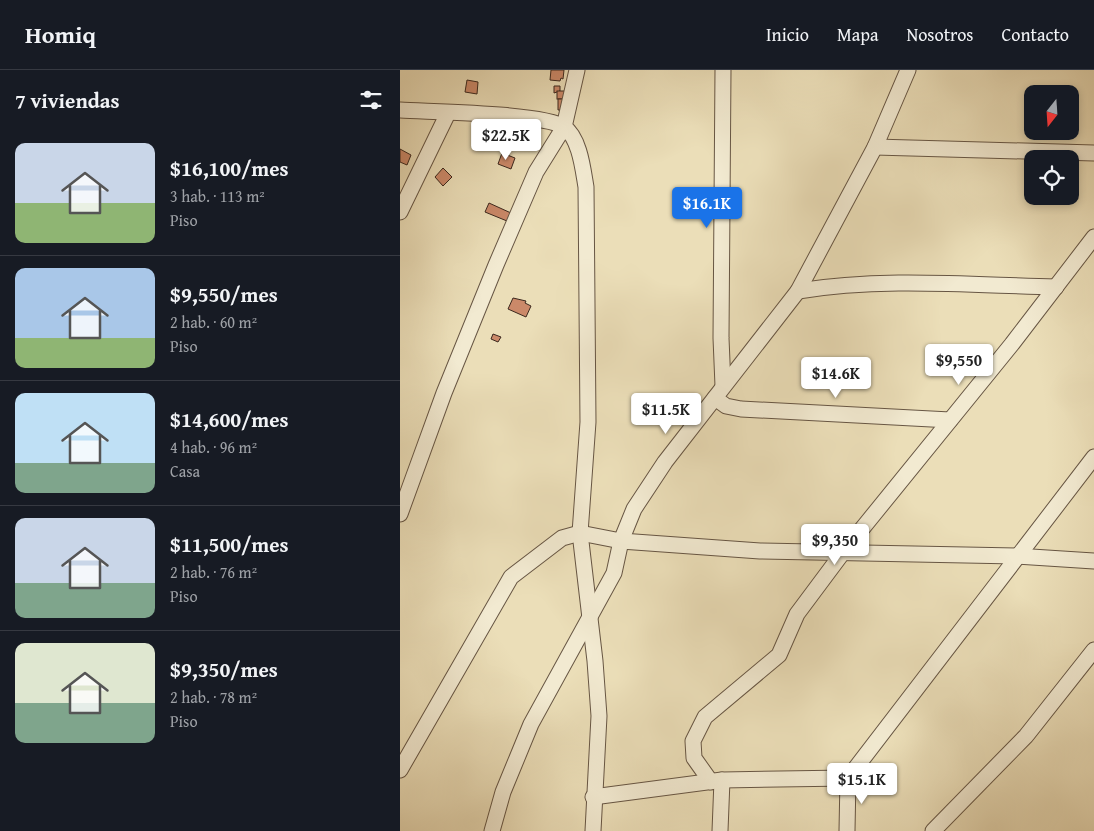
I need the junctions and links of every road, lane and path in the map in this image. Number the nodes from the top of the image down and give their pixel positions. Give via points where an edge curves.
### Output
1 (576, 70) edge
2 (723, 70) edge
3 (908, 70) edge
4 (400, 110) edge
5 (448, 113) junction
6 (564, 128) junction
7 (875, 146) junction
8 (1094, 153) edge
9 (400, 212) edge
10 (1094, 237) edge
11 (1056, 287) junction
12 (798, 291) junction
13 (719, 392) junction
14 (950, 420) junction
15 (1094, 457) edge
16 (400, 514) edge
17 (580, 533) junction
18 (620, 541) junction
19 (844, 551) junction
20 (1016, 556) junction
21 (1094, 561) edge
22 (589, 623) junction
23 (1094, 650) edge
24 (400, 770) edge
25 (848, 778) junction
26 (716, 781) junction
27 (594, 797) junction
28 (492, 831) edge
29 (593, 831) edge
30 (720, 831) edge
31 (847, 831) edge
32 (932, 831) edge

1 - 6 street
2 - 13 street
3 - 7 street
4 - 5 street
5 - 6 street via 541,120
5 - 9 street
6 - 16 street via 536,172 496,265 444,392
6 - 17 street via 580,151 586,187 588,422
7 - 8 street
7 - 12 street
10 - 11 street
11 - 12 street via 901,281 841,284
11 - 14 street
12 - 13 street
13 - 14 street via 726,406 741,409
13 - 18 street via 665,462 634,509
14 - 19 street
15 - 20 street
17 - 18 street
17 - 22 street
17 - 24 street via 562,538 511,577
18 - 19 street via 760,551
18 - 22 street via 614,573
19 - 20 street
19 - 26 street via 797,614 779,655 705,717 693,741 694,758
20 - 21 street
20 - 25 street
22 - 27 street via 599,716
22 - 28 street via 532,724 503,792
23 - 32 street via 1026,736
25 - 26 street
25 - 31 street
26 - 27 street
26 - 30 street
27 - 29 street

